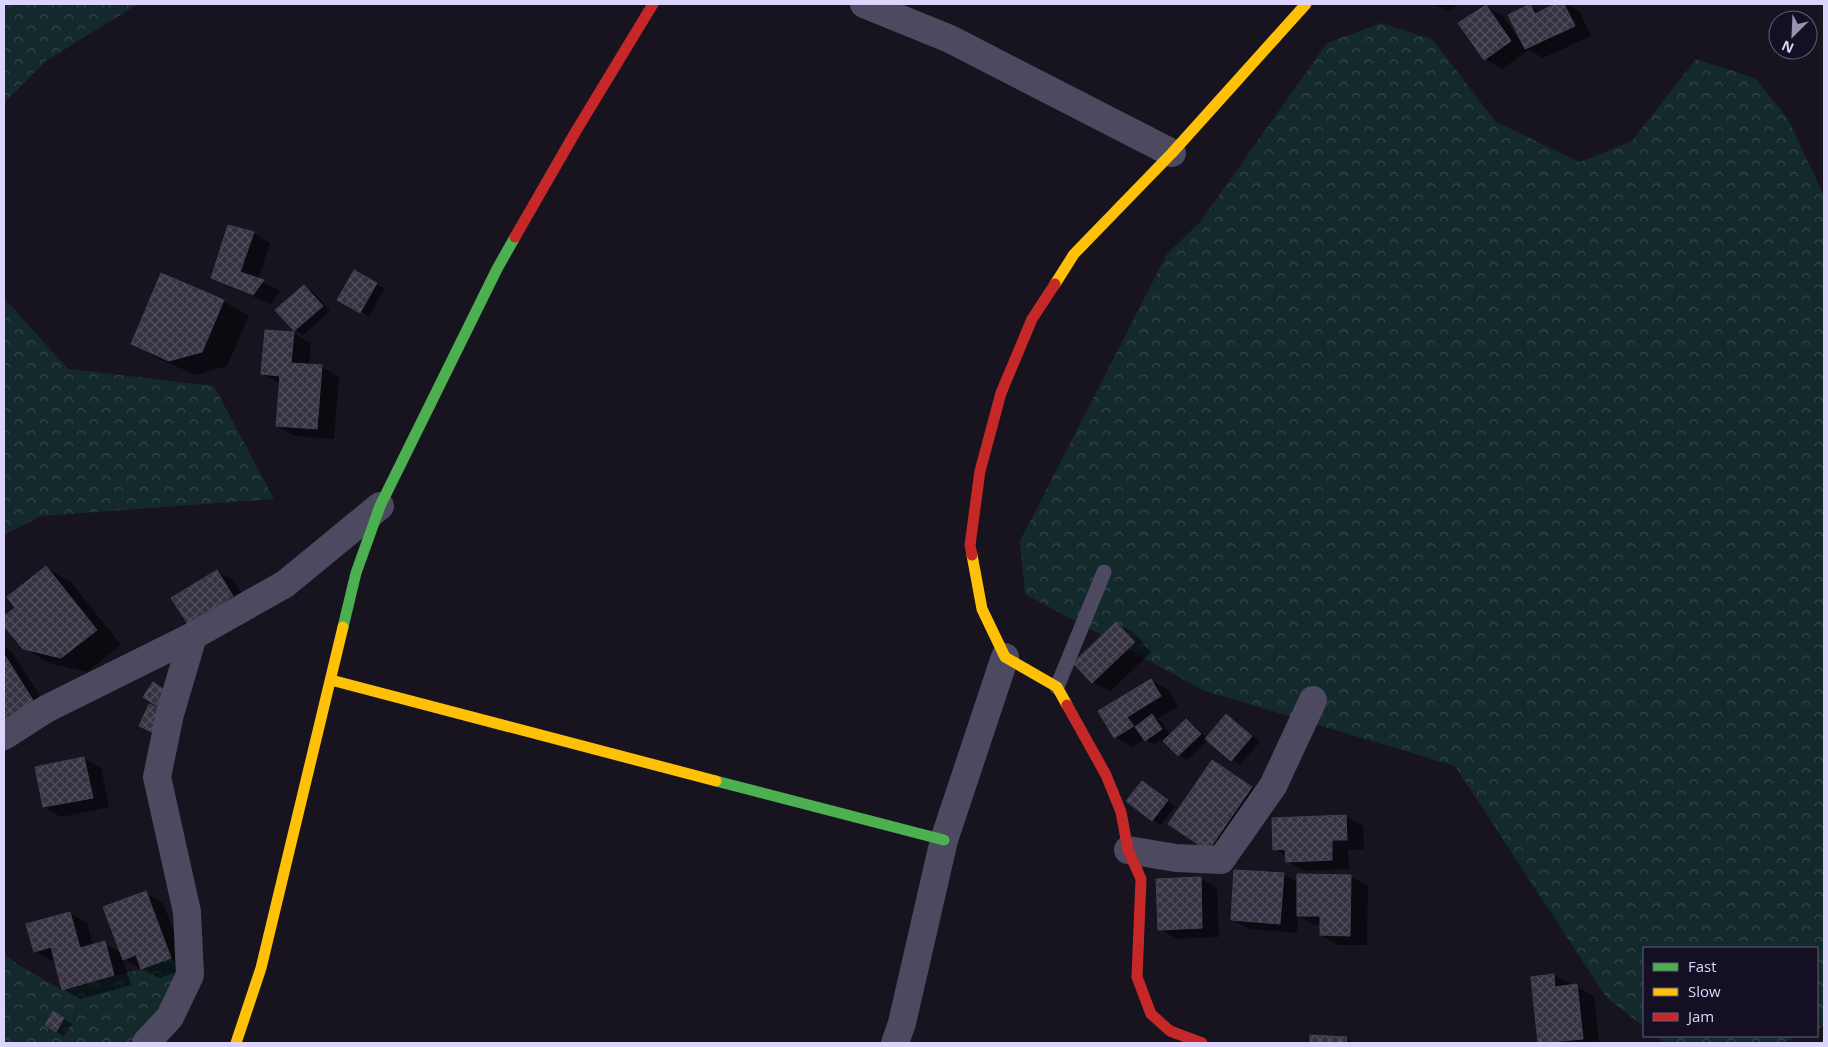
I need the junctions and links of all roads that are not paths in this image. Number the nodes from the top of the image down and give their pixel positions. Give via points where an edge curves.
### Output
1 (652, 4) edge
2 (864, 4) edge
3 (1306, 4) edge
4 (1172, 153) junction
5 (380, 506) junction
6 (1104, 572) dead end
7 (193, 636) junction
8 (1005, 657) junction
9 (331, 680) junction
10 (1057, 687) junction
11 (1313, 700) dead end
12 (4, 736) edge
13 (944, 840) junction
14 (1128, 850) junction
15 (146, 1043) edge
16 (236, 1043) edge
17 (895, 1043) edge
18 (1202, 1043) edge

1 - 5 street via 497,269
2 - 4 street via 950,39
3 - 4 street
4 - 8 street via 1074,254 1032,319 1001,393 980,471 970,545 982,609
5 - 7 street via 285,584
5 - 9 street via 356,573
6 - 10 lane
7 - 12 street via 46,709
7 - 15 street via 170,714 157,777 187,912 190,975 170,1018
8 - 10 street
8 - 13 street
9 - 13 street
9 - 16 street via 261,968
10 - 14 street via 1106,775 1121,812
11 - 14 street via 1273,786 1222,860 1176,858
13 - 17 street
14 - 18 street via 1141,879 1137,977 1151,1014 1170,1031

